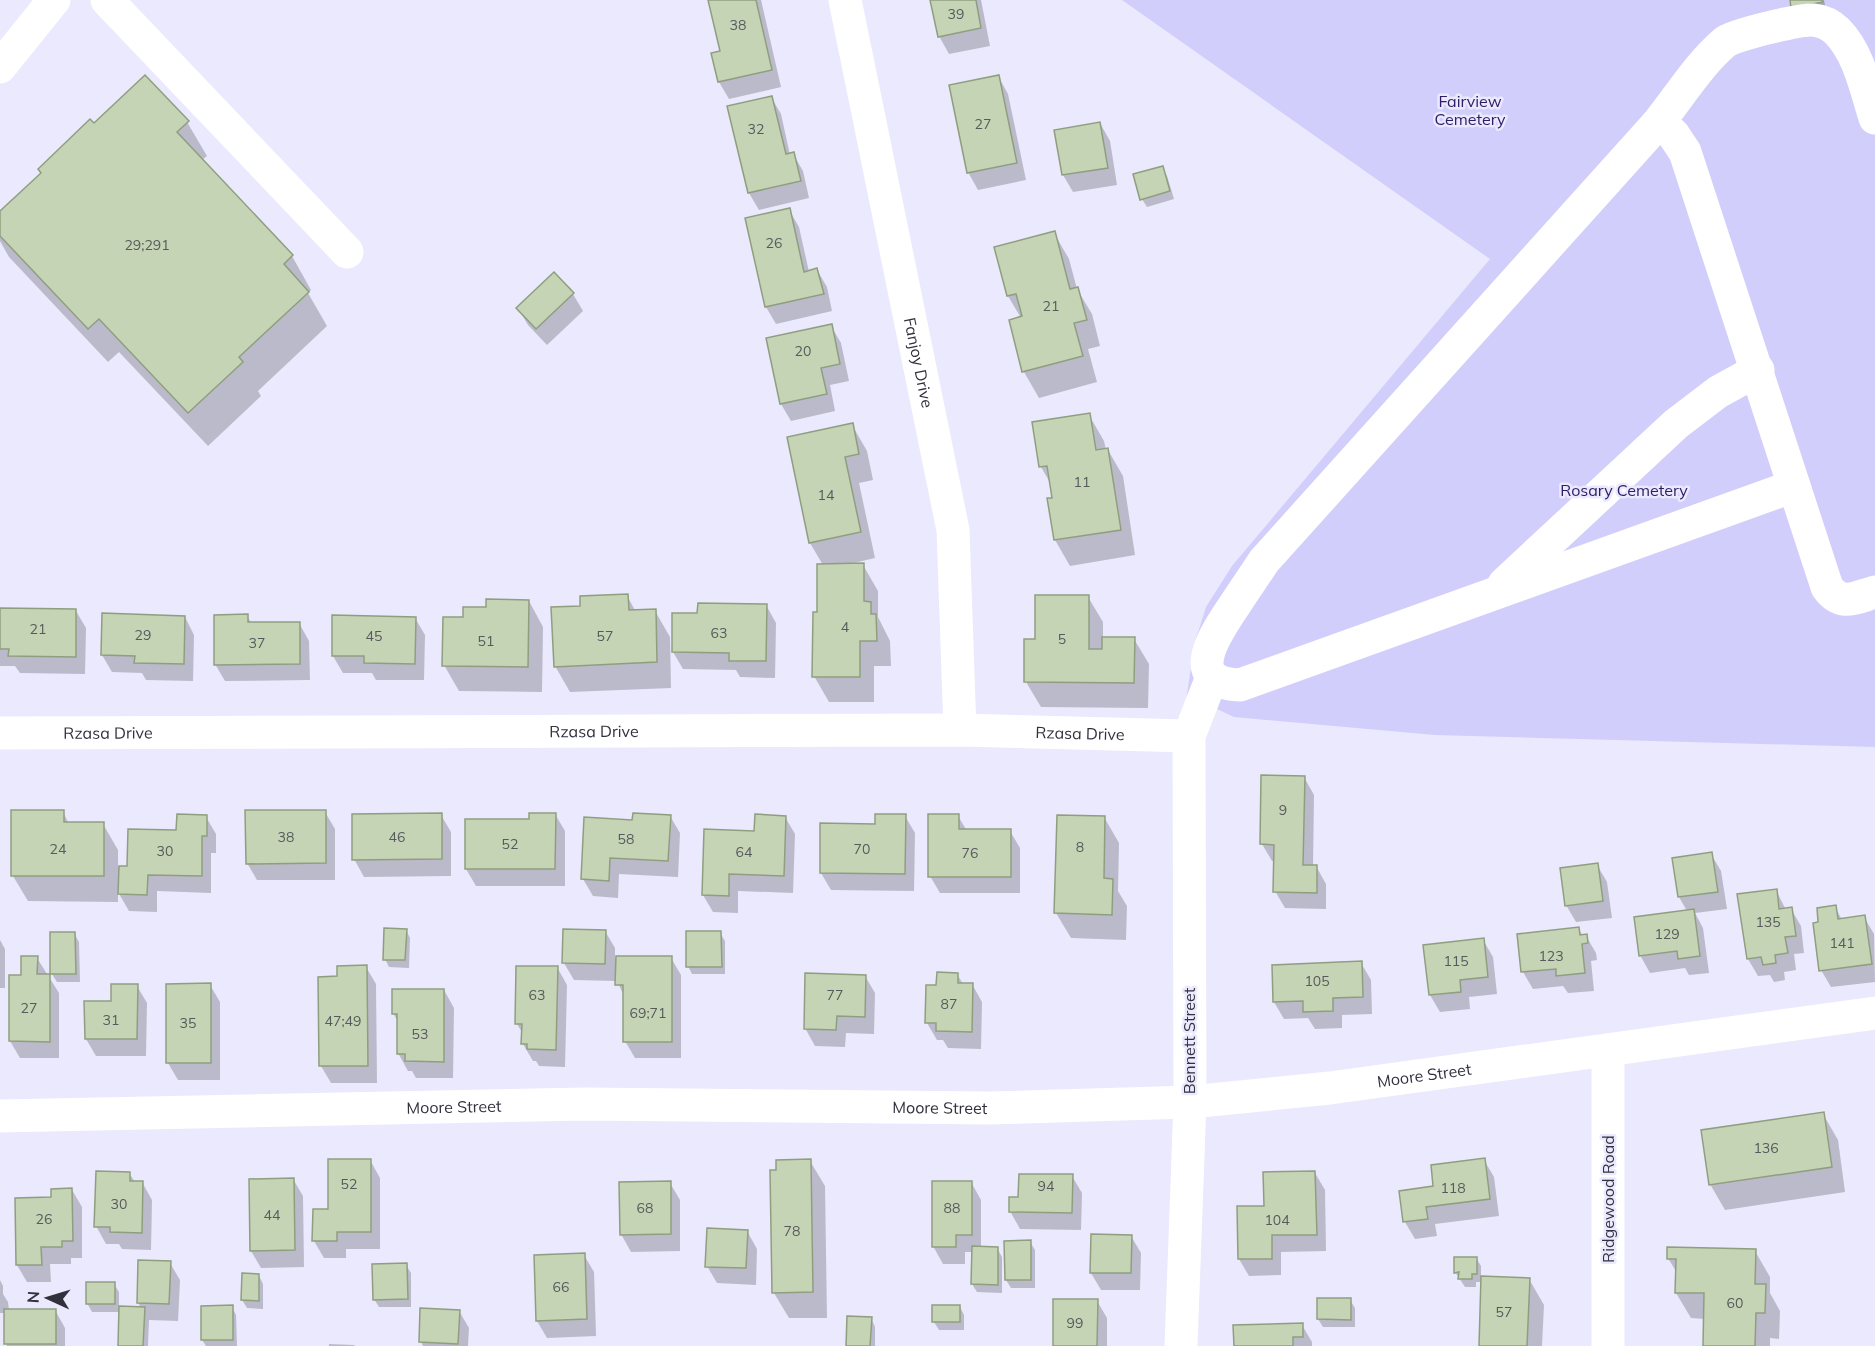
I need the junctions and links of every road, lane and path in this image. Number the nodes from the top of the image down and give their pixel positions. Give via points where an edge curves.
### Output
1 (54, 0) edge
2 (107, 0) edge
3 (845, 0) edge
4 (0, 67) edge
5 (1875, 118) edge
6 (1658, 123) junction
7 (347, 252) dead end
8 (1758, 370) junction
9 (1794, 486) junction
10 (1875, 592) edge
11 (1494, 594) junction
12 (1212, 677) junction
13 (960, 730) junction
14 (0, 733) edge
15 (1189, 736) junction
16 (1875, 1013) edge
17 (1608, 1051) junction
18 (1190, 1102) junction
19 (0, 1116) edge
20 (1180, 1346) edge
21 (1608, 1346) edge

1 - 4 street
2 - 7 street
3 - 13 street, Fanjoy Drive via 954,530
5 - 6 street via 1850,49 1831,26 1810,20 1728,40
6 - 8 street via 1673,134 1685,152
6 - 12 street via 1264,561 1212,639 1206,662
8 - 9 street
8 - 11 street via 1718,392 1676,424
9 - 10 street via 1832,594 1849,600
9 - 11 street
11 - 12 street via 1239,685 1228,685
12 - 15 street
13 - 14 street, Rzasa Drive
13 - 15 street, Rzasa Drive
15 - 18 street, Bennett Street
16 - 17 street, Moore Street
17 - 18 street, Moore Street via 1330,1088
17 - 21 street, Ridgewood Road
18 - 19 street, Moore Street via 989,1108 585,1104
18 - 20 street, Bennett Street

